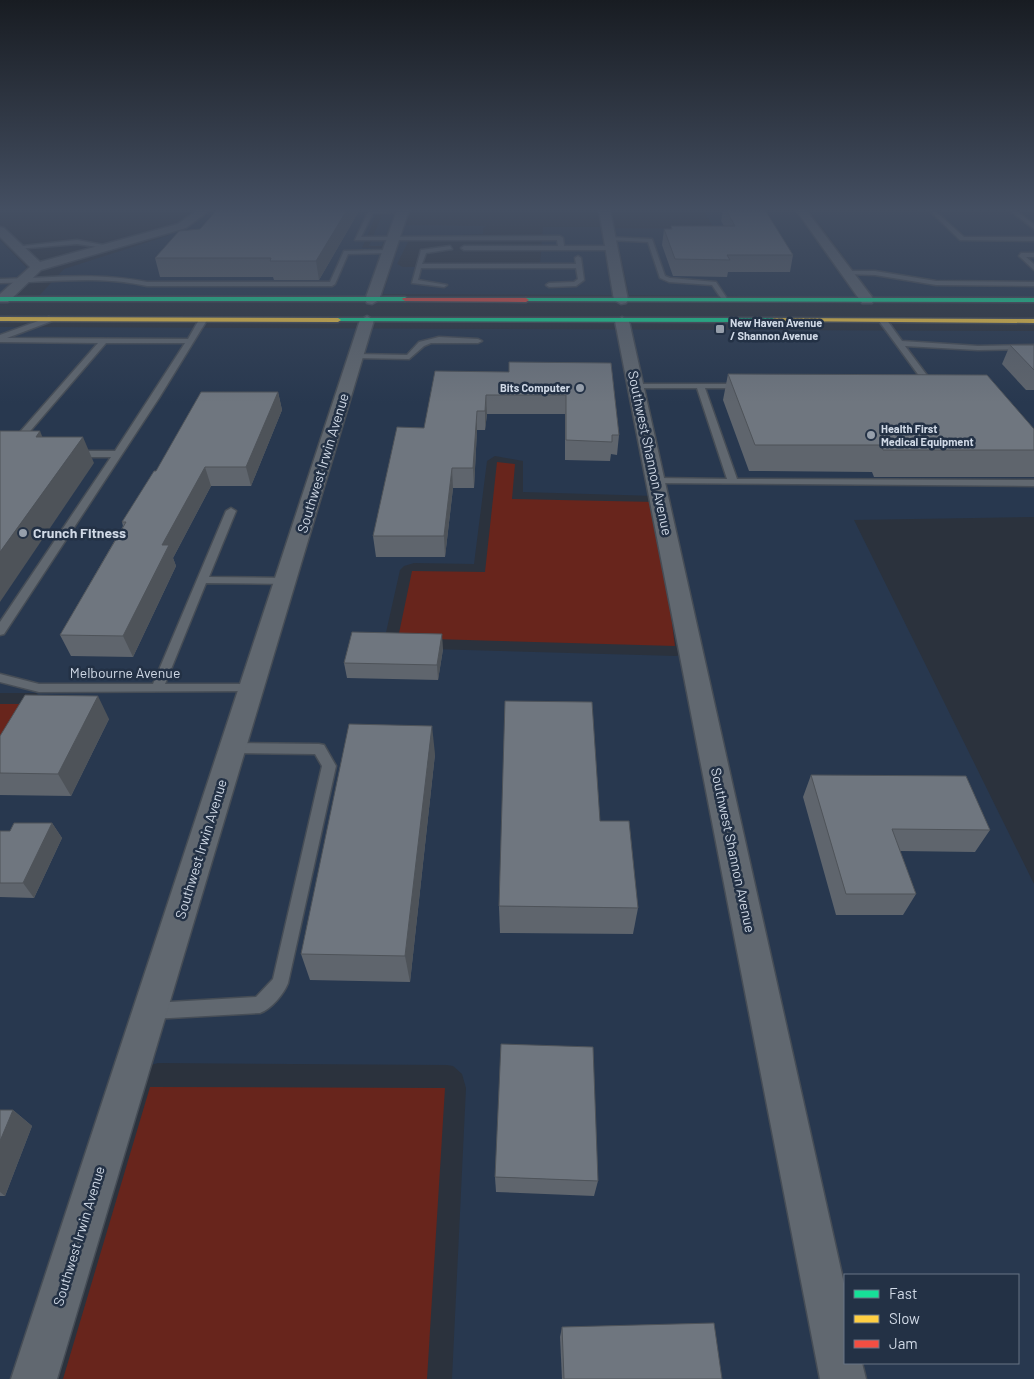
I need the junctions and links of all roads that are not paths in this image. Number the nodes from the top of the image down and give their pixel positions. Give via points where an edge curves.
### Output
1 (29, 274) edge
2 (336, 274) edge
3 (381, 274) edge
4 (416, 274) edge
5 (580, 274) edge
6 (616, 274) edge
7 (661, 274) edge
8 (848, 274) edge
9 (883, 274) edge
10 (0, 281) edge
11 (22, 281) junction
12 (176, 284) junction
13 (1034, 284) edge
14 (444, 285) dead end
15 (549, 286) dead end
16 (1, 299) edge
17 (162, 300) junction
18 (452, 300) junction
19 (725, 300) junction
20 (867, 300) junction
21 (945, 300) junction
22 (1034, 300) edge
23 (370, 310) junction
24 (622, 311) junction
25 (49, 319) junction
26 (1, 320) edge
27 (203, 320) junction
28 (302, 320) junction
29 (549, 320) junction
30 (883, 321) junction
31 (1034, 321) edge
32 (0, 339) edge
33 (190, 341) junction
34 (478, 341) dead end
35 (103, 342) junction
36 (898, 343) junction
37 (1034, 347) edge
38 (356, 356) junction
39 (636, 386) junction
40 (700, 386) junction
41 (753, 386) edge
42 (922, 386) edge
43 (7, 453) edge
44 (62, 454) edge
45 (116, 454) junction
46 (656, 481) junction
47 (733, 481) junction
48 (1034, 483) edge
49 (231, 511) dead end
50 (203, 580) junction
51 (288, 581) junction
52 (1, 628) edge
53 (0, 678) edge
54 (157, 688) junction
55 (252, 688) junction
56 (232, 748) junction
57 (150, 1012) junction
58 (34, 1379) edge
59 (844, 1379) edge

1 - 11 street
2 - 12 lane via 332,284
3 - 23 street, Southwest Irwin Avenue
4 - 14 lane via 414,282
5 - 15 lane via 581,280 576,284
6 - 24 street, Southwest Shannon Avenue
7 - 19 lane via 669,280 714,283
8 - 20 street
9 - 13 lane via 936,283
10 - 11 lane
11 - 12 lane via 126,279 147,284
11 - 16 street
12 - 17 lane
16 - 17 main road
17 - 23 main road
18 - 23 main road
18 - 23 main road
18 - 24 main road
19 - 20 main road
19 - 24 main road
20 - 21 main road
21 - 22 main road
21 - 30 main road via 896,308 887,312
23 - 28 main road
23 - 28 main road via 365,306
23 - 29 main road
23 - 38 street, Southwest Irwin Avenue
24 - 29 main road
24 - 29 main road via 610,308
24 - 30 main road
24 - 39 street, Southwest Shannon Avenue
25 - 26 main road
25 - 27 main road
25 - 32 lane
27 - 28 main road
27 - 33 lane
30 - 31 main road
30 - 36 lane
32 - 35 lane
33 - 35 lane
33 - 45 lane
34 - 38 lane via 428,340 412,349 409,357
35 - 43 lane
36 - 37 lane via 978,348
36 - 42 lane via 932,386
38 - 51 street, Southwest Irwin Avenue
39 - 40 lane
39 - 46 street, Southwest Shannon Avenue
40 - 41 lane
40 - 47 lane
44 - 45 lane
45 - 52 lane
46 - 47 lane
46 - 59 street, Southwest Shannon Avenue
47 - 48 lane
49 - 50 lane
50 - 51 lane
50 - 54 lane
51 - 55 street, Southwest Irwin Avenue
53 - 54 lane, Melbourne Avenue via 39,688
54 - 55 lane, Melbourne Avenue
55 - 56 street, Southwest Irwin Avenue
56 - 57 street, Southwest Irwin Avenue
56 - 57 lane via 319,749 329,766 280,983 260,1005
57 - 58 street, Southwest Irwin Avenue

